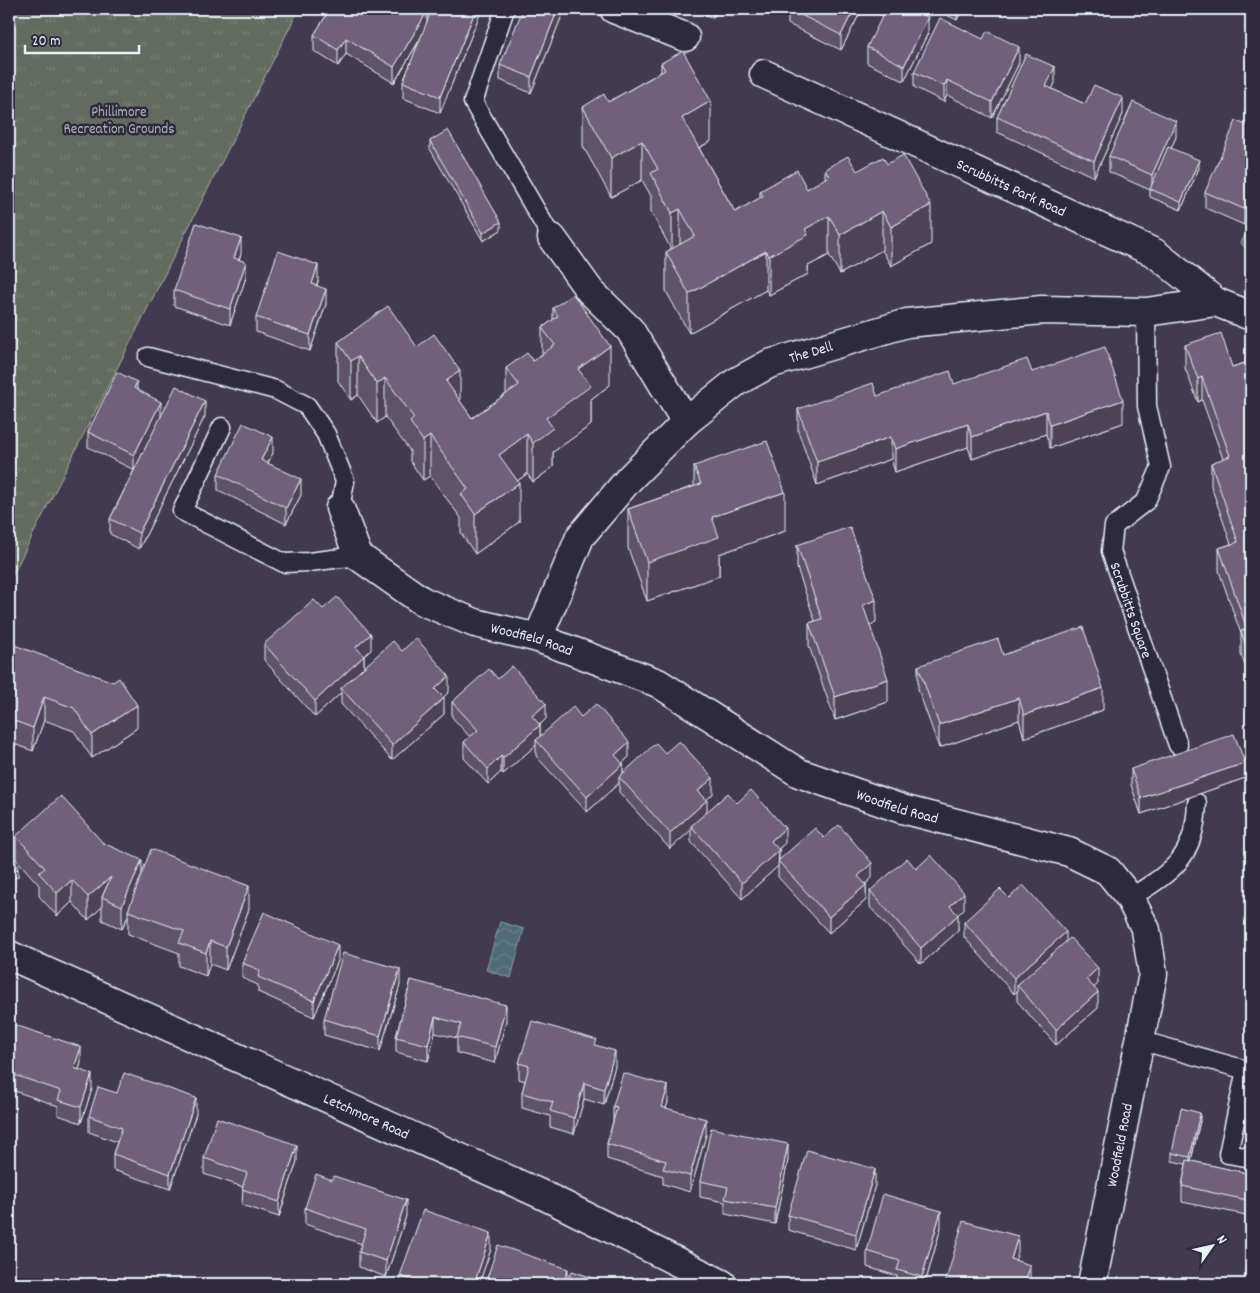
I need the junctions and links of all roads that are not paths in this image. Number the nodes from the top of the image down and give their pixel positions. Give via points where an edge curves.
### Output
1 (505, 9) edge
2 (614, 9) edge
3 (685, 37) dead end
4 (764, 74) dead end
5 (552, 238) joint
6 (1216, 302) junction
7 (1146, 312) junction
8 (1251, 316) edge
9 (148, 357) dead end
10 (686, 422) junction
11 (222, 427) dead end
12 (340, 508) joint
13 (358, 556) junction
14 (538, 638) junction
15 (1178, 745) dead end
16 (1198, 803) dead end
17 (1130, 898) junction
18 (9, 955) edge
19 (1139, 1040) junction
20 (1251, 1158) edge
21 (722, 1284) edge
22 (1092, 1284) edge

1 - 5 lane via 473,102
2 - 3 street
4 - 6 street, Scrubbitts Park Road via 1155,253
5 - 10 street via 590,291 630,330
6 - 7 street, The Dell
6 - 8 street, Scrubbitts Park Road
7 - 10 street, The Dell via 1042,310 906,323 769,364 736,382
7 - 15 lane, Scrubbitts Square via 1147,406 1161,467 1146,501 1114,526 1111,551
9 - 12 lane via 276,390 307,406 326,434 344,481
10 - 14 street, The Dell via 629,479 580,537
11 - 13 lane via 182,511 284,563
12 - 13 street
13 - 14 street, Woodfield Road via 422,601 475,622
14 - 17 street, Woodfield Road via 658,683 799,773 902,809 1069,852 1108,871
16 - 17 lane via 1196,828 1186,852 1168,874
17 - 19 street, Woodfield Road via 1146,930 1153,974
18 - 21 street, Letchmore Road via 545,1196
19 - 20 lane via 1246,1070 1228,1154
19 - 22 street, Woodfield Road

